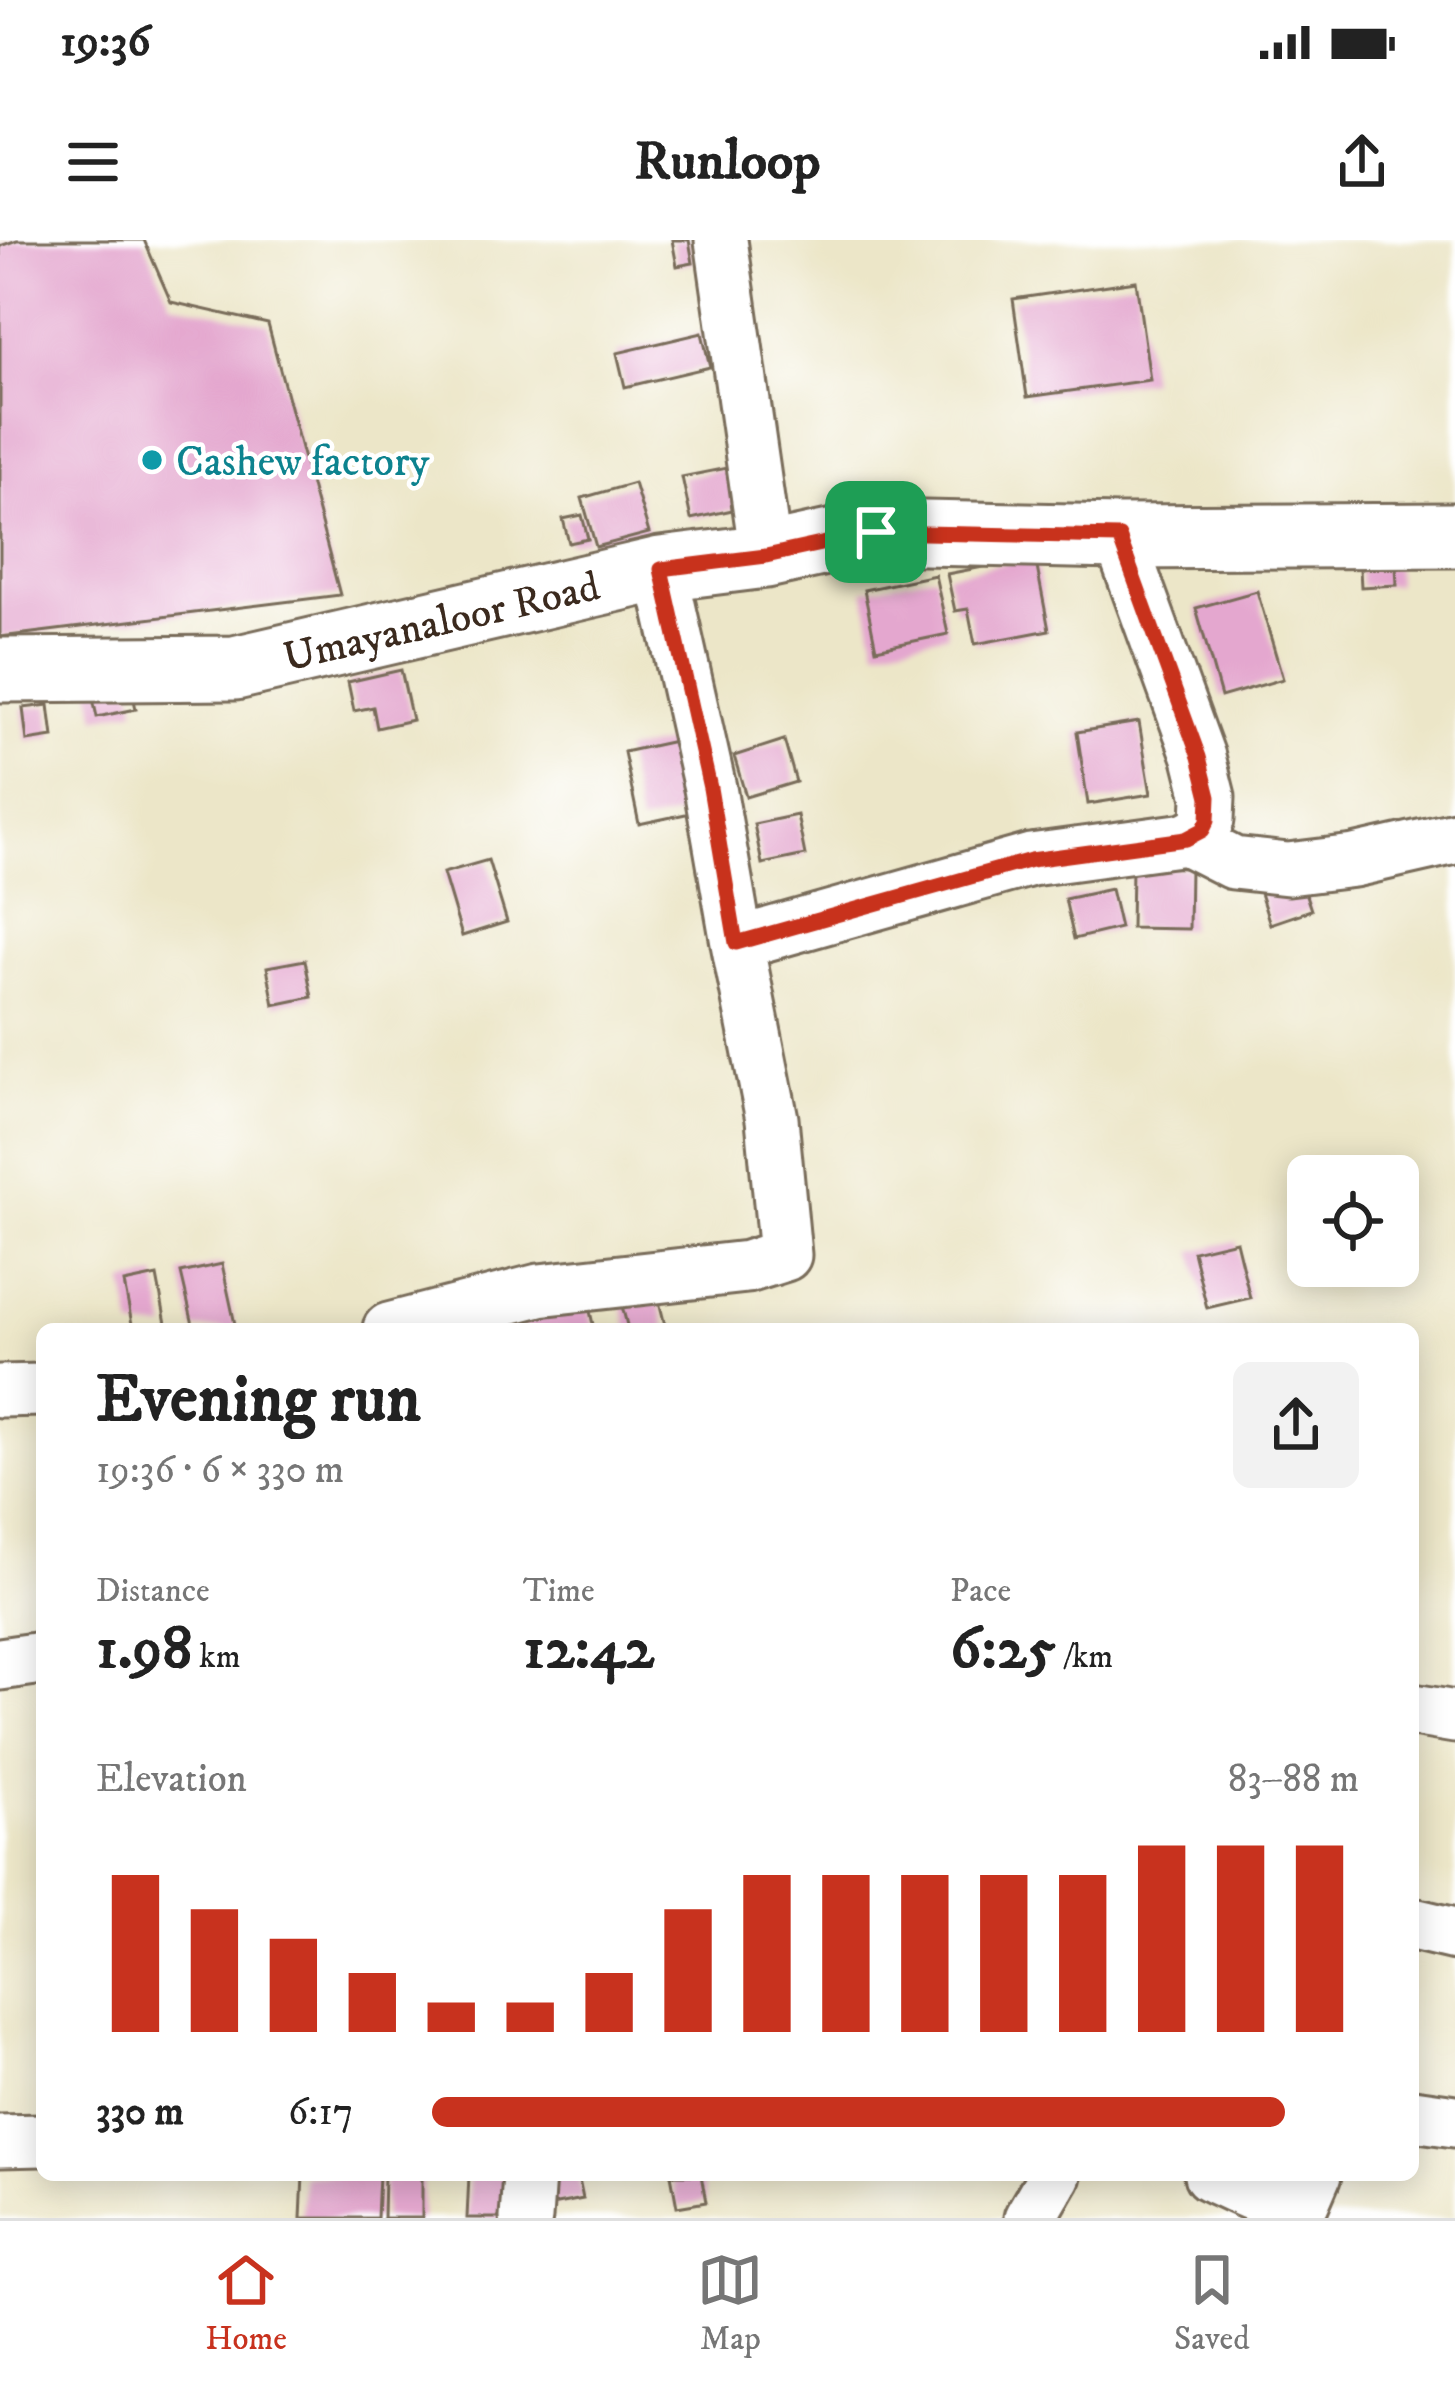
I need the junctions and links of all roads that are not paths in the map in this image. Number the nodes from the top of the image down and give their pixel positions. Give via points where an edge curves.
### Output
1 (721, 240) edge
2 (1455, 535) edge
3 (1119, 537) junction
4 (766, 556) junction
5 (661, 569) junction
6 (0, 670) edge
7 (1455, 838) edge
8 (1186, 839) junction
9 (736, 943) junction
10 (412, 1323) edge
11 (0, 1390) edge
12 (36, 1390) edge
13 (36, 1659) edge
14 (0, 1664) edge
15 (1419, 1711) edge
16 (1455, 1717) edge
17 (1419, 1925) edge
18 (1455, 1934) edge
19 (1419, 2116) edge
20 (1455, 2120) edge
21 (36, 2140) edge
22 (0, 2141) edge
23 (529, 2181) edge
24 (1052, 2181) edge
25 (1224, 2181) edge
26 (1313, 2181) edge
27 (526, 2218) edge
28 (1030, 2218) edge

1 - 4 street
2 - 3 main road, Umayanaloor Road
3 - 4 main road, Umayanaloor Road via 876,532
3 - 8 street via 1209,797 1203,830
4 - 5 main road, Umayanaloor Road
5 - 6 main road, Umayanaloor Road via 235,668
5 - 9 street
7 - 8 street via 1288,869 1233,863
8 - 9 street via 1031,860
9 - 10 street via 772,1118 785,1255 747,1267 539,1290
11 - 12 street
13 - 14 street
15 - 16 street
17 - 18 street
19 - 20 street
21 - 22 street
23 - 27 street
24 - 28 street
25 - 26 street via 1289,2206 1304,2203

